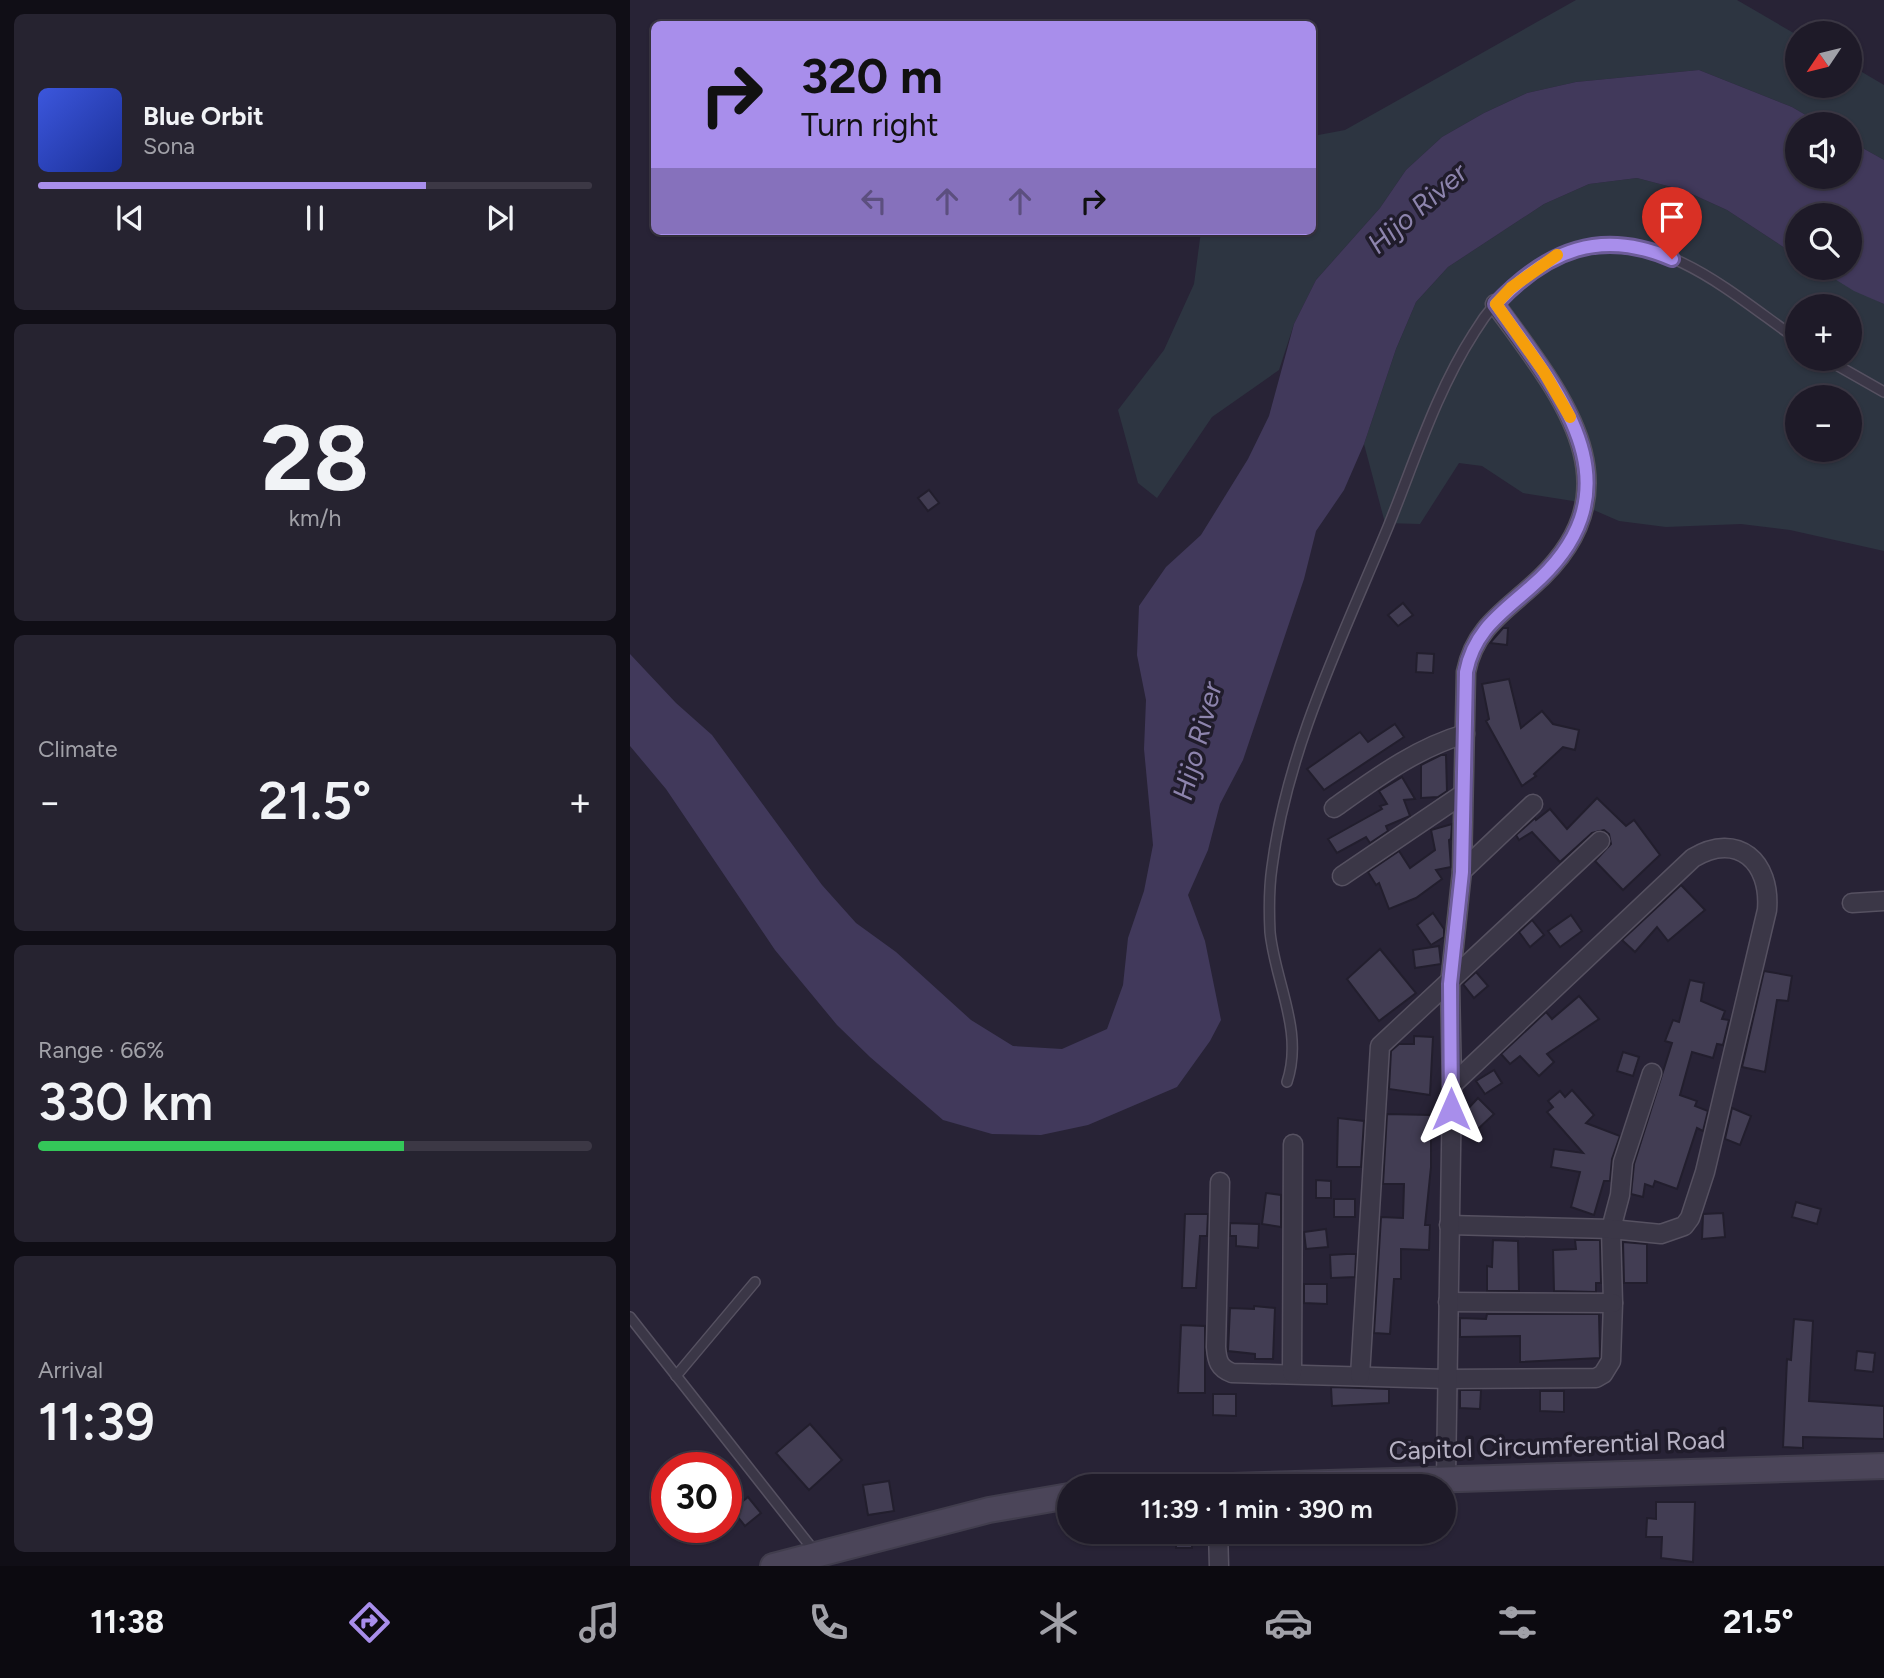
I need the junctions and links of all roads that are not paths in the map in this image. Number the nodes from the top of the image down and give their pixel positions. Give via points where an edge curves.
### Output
1 (1496, 304) junction
2 (1785, 331) edge
3 (1848, 371) edge
4 (1884, 391) edge
5 (1465, 734) junction
6 (1463, 794) junction
7 (1533, 804) dead end
8 (1334, 808) dead end
9 (1600, 841) dead end
10 (1462, 872) junction
11 (1342, 876) dead end
12 (1884, 901) edge
13 (1852, 902) dead end
14 (1450, 984) junction
15 (1652, 1073) dead end
16 (1287, 1082) dead end
17 (1452, 1085) junction
18 (1293, 1144) dead end
19 (1220, 1182) dead end
20 (1449, 1225) junction
21 (1611, 1229) junction
22 (755, 1282) dead end
23 (1448, 1302) junction
24 (1613, 1303) junction
25 (630, 1317) edge
26 (1292, 1373) junction
27 (676, 1376) junction
28 (1360, 1376) junction
29 (1446, 1379) junction
30 (1884, 1466) edge
31 (1446, 1474) edge
32 (1456, 1478) edge
33 (1057, 1498) edge
34 (1218, 1544) edge
35 (817, 1553) junction
36 (773, 1566) edge
37 (1219, 1566) edge

1 - 2 lane via 1562,252 1619,244 1653,250 1692,267
1 - 5 street via 1579,432 1587,465 1586,498 1565,552 1494,619 1470,651
1 - 16 lane via 1474,332 1447,383 1321,690 1287,790 1271,868 1270,933 1293,1040 1294,1062
3 - 4 lane
5 - 6 street
5 - 8 street via 1418,752
6 - 10 street
6 - 11 street
7 - 10 street
9 - 14 street
10 - 14 street
12 - 13 street
14 - 17 street
14 - 28 street via 1380,1046
15 - 21 street via 1623,1162
17 - 20 street
17 - 21 street via 1686,863 1723,846 1752,858 1764,877 1767,910 1690,1218 1675,1231 1661,1234
18 - 26 street
19 - 26 street via 1217,1362 1232,1373
20 - 21 street
20 - 23 street
21 - 24 street
22 - 27 lane
23 - 24 street
23 - 29 street
24 - 29 street via 1611,1361 1596,1378
25 - 27 lane
26 - 28 street
27 - 35 lane
28 - 29 street
29 - 31 street
30 - 32 main road, Capitol Circumferential Road
33 - 35 main road via 989,1510
34 - 37 street
35 - 36 main road

